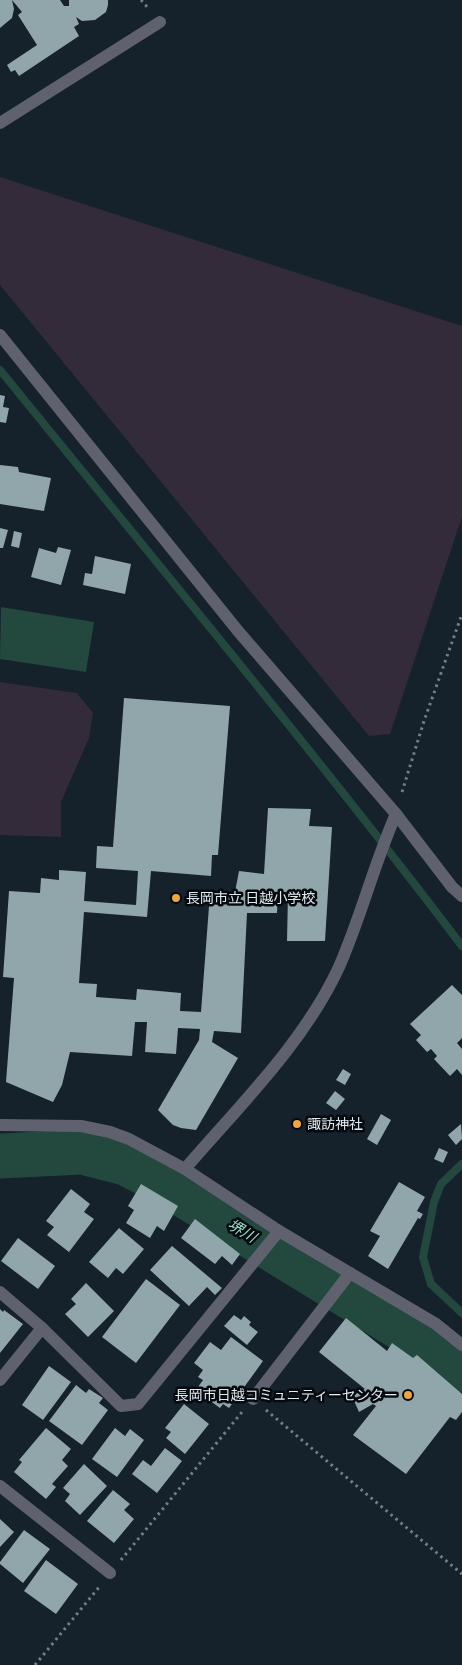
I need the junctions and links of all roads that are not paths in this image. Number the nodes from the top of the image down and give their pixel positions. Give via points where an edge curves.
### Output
1 (160, 22) dead end
2 (0, 123) edge
3 (0, 334) edge
4 (396, 814) junction
5 (462, 896) edge
6 (0, 1125) edge
7 (185, 1169) junction
8 (279, 1231) junction
9 (350, 1273) junction
10 (0, 1292) edge
11 (42, 1328) junction
12 (462, 1345) edge
13 (0, 1380) edge
14 (252, 1399) road end
15 (0, 1486) edge
16 (110, 1573) road end

1 - 2 street
3 - 4 street via 238,631
4 - 5 street
4 - 7 street via 338,968 314,1010 277,1062
6 - 7 street via 81,1126 110,1132
7 - 8 street
8 - 9 street
8 - 11 street via 138,1404 122,1406
9 - 12 street via 436,1324
9 - 14 street
10 - 11 street
11 - 13 street
15 - 16 street

